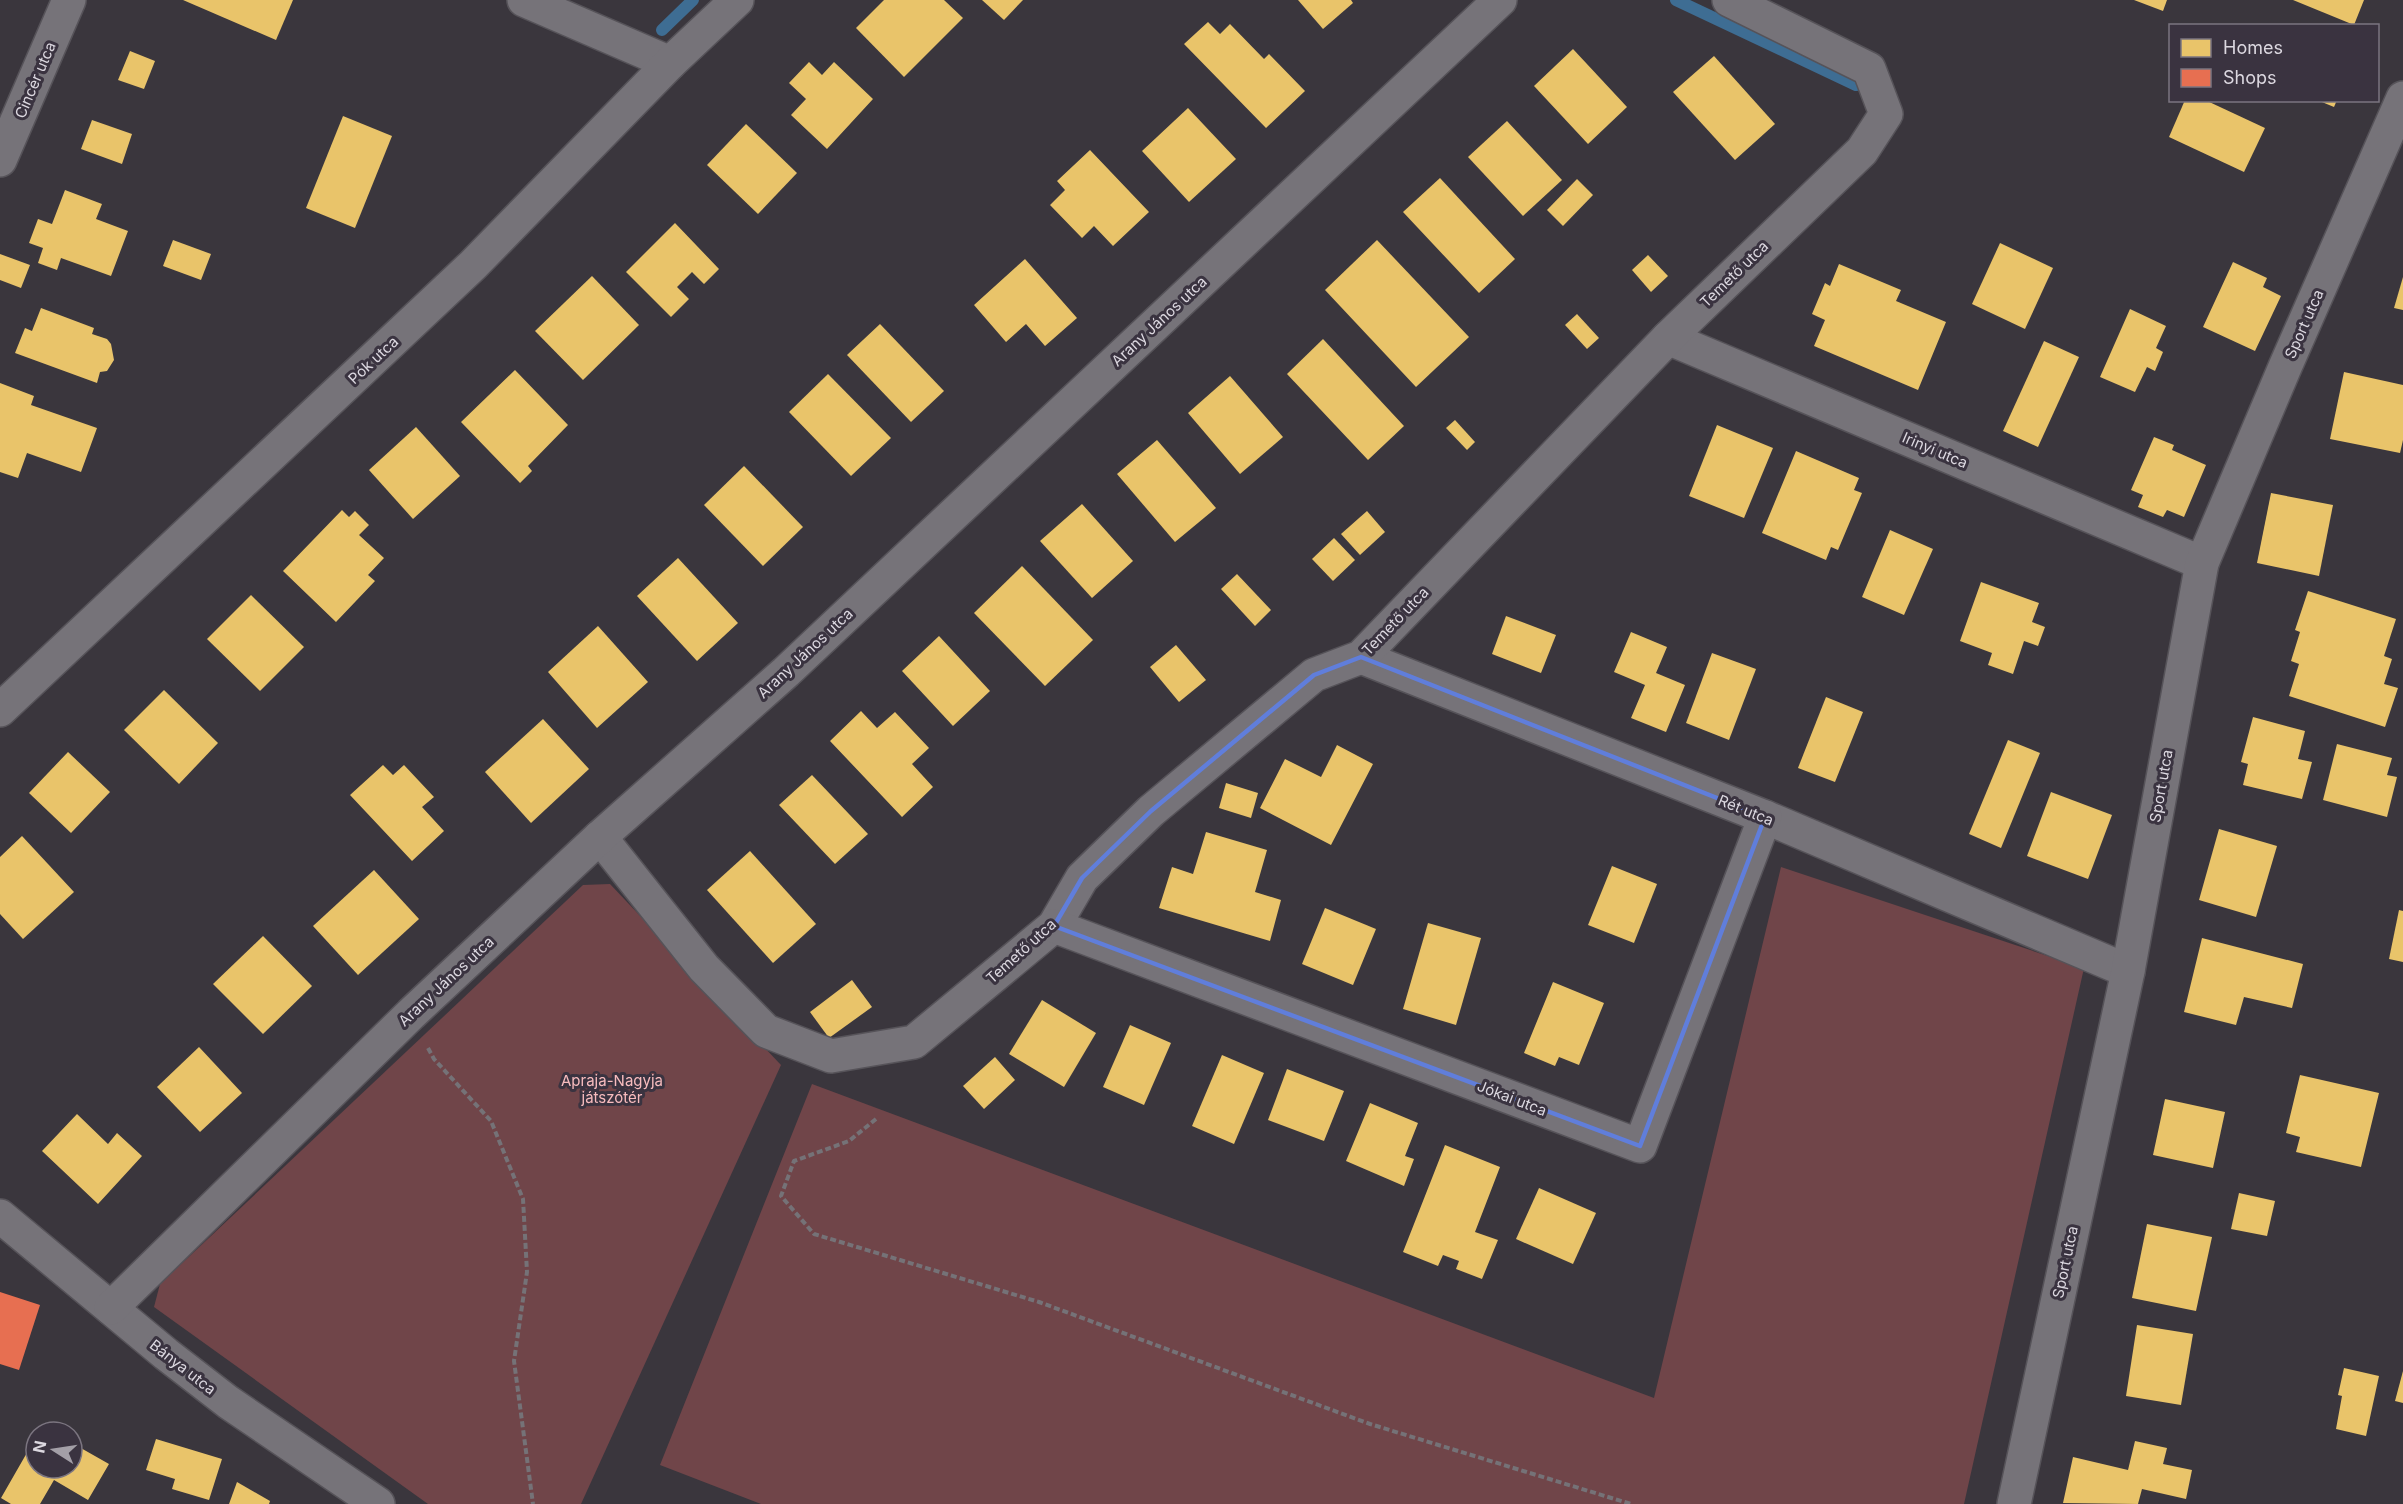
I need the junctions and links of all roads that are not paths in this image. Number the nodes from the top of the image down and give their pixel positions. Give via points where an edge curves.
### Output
1 (69, 0) edge
2 (524, 0) edge
3 (736, 0) edge
4 (1500, 0) edge
5 (1729, 0) edge
6 (670, 63) junction
7 (2403, 98) edge
8 (0, 160) edge
9 (1668, 338) junction
10 (2202, 563) junction
11 (1361, 657) junction
12 (0, 710) edge
13 (1765, 817) junction
14 (600, 837) junction
15 (1054, 926) junction
16 (2128, 971) junction
17 (0, 1216) edge
18 (111, 1308) junction
19 (378, 1504) edge
20 (2014, 1504) edge

1 - 8 street, Cincér utca
2 - 6 street
3 - 6 street, Pók utca
4 - 14 street, Arany János utca via 786,672
5 - 9 street, Temető utca via 1869,69 1886,114 1862,151
6 - 12 street, Pók utca via 473,265
7 - 10 street, Sport utca
9 - 10 street, Irinyi utca
9 - 11 street, Temető utca
10 - 16 street, Sport utca
11 - 13 street, Rét utca
11 - 15 street, Temető utca via 1314,675 1151,811 1083,878
13 - 15 street, Jókai utca via 1640,1146
13 - 16 street, Rét utca
14 - 15 street, Temető utca via 704,968 766,1031 831,1056 914,1042
14 - 18 street, Arany János utca via 411,1014
16 - 20 street, Sport utca
17 - 18 street, Bánya utca
18 - 19 street, Bánya utca via 228,1402

